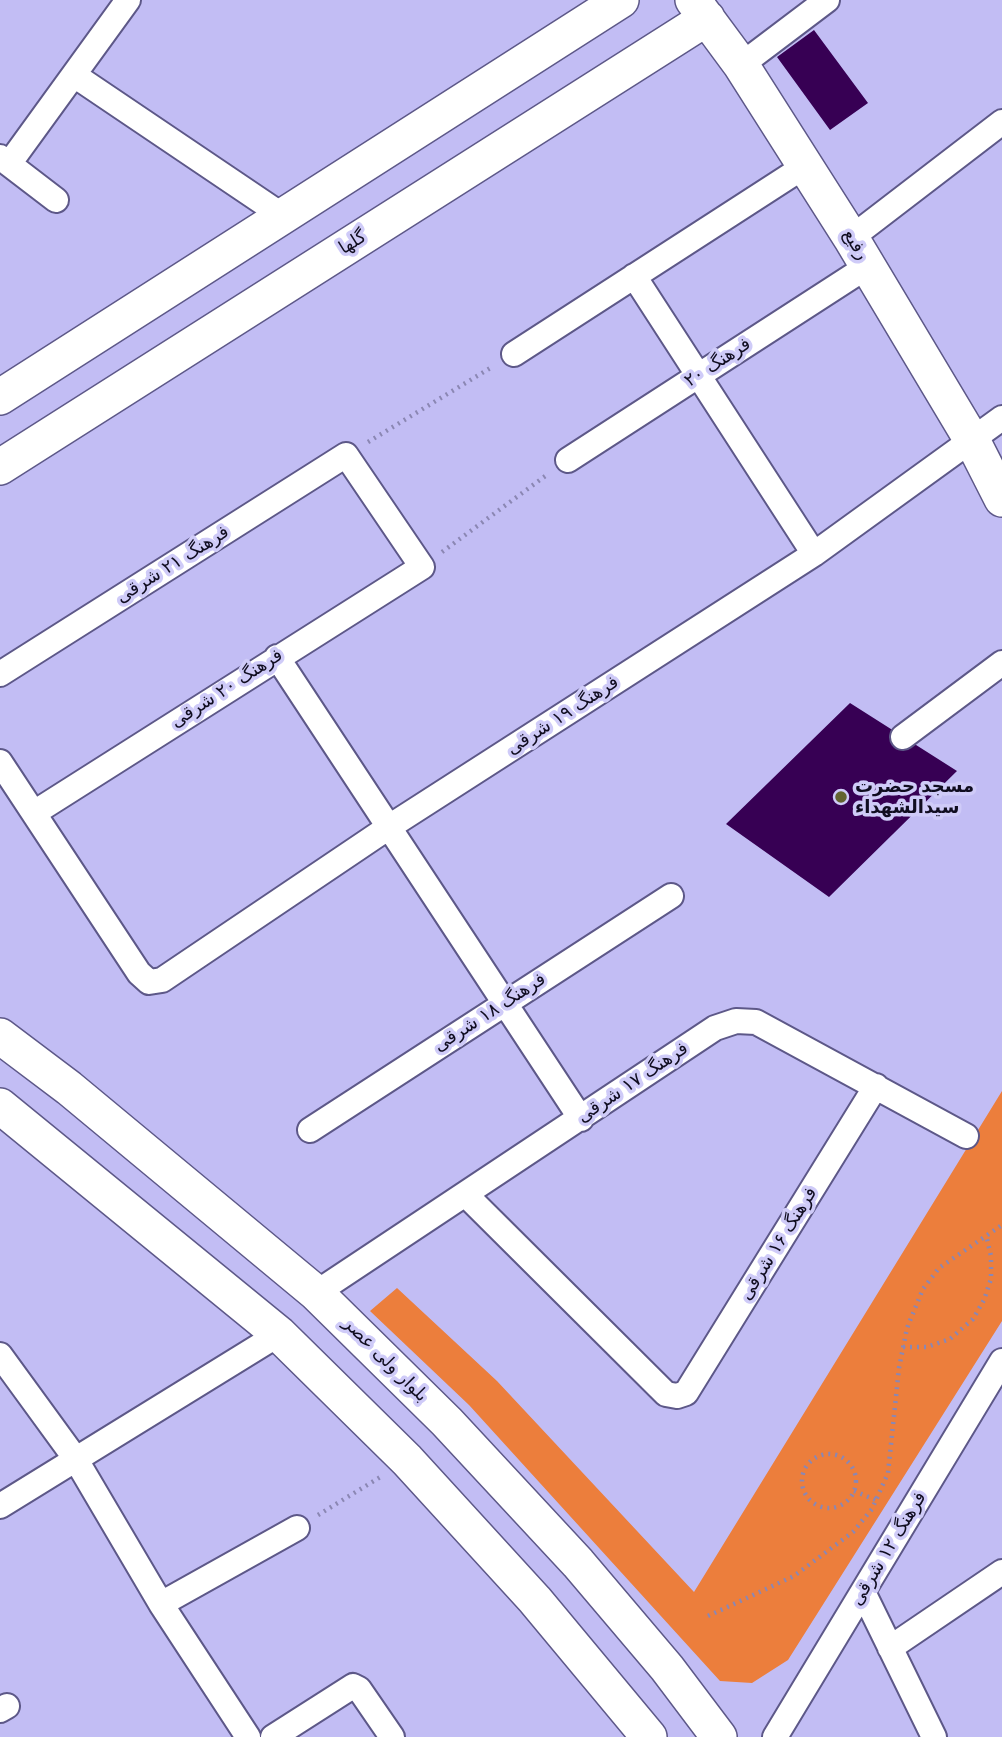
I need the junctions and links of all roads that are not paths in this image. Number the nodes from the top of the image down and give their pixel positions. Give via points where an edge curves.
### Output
1 (128, 0) edge
2 (621, 0) edge
3 (827, 0) edge
4 (700, 9) edge
5 (741, 65) junction
6 (74, 75) junction
7 (1002, 122) edge
8 (4, 160) edge
9 (805, 166) junction
10 (57, 200) dead end
11 (283, 216) junction
12 (859, 252) junction
13 (634, 276) junction
14 (514, 354) road end
15 (699, 376) junction
16 (0, 397) edge
17 (1002, 418) edge
18 (973, 442) junction
19 (568, 460) road end
20 (0, 467) edge
21 (1002, 499) edge
22 (814, 554) junction
23 (422, 566) joint
24 (276, 657) junction
25 (1002, 663) edge
26 (0, 674) edge
27 (903, 737) dead end
28 (0, 762) edge
29 (34, 813) junction
30 (389, 827) junction
31 (671, 896) dead end
32 (505, 1004) junction
33 (0, 1036) edge
34 (876, 1086) junction
35 (0, 1107) edge
36 (581, 1119) junction
37 (310, 1130) dead end
38 (966, 1136) dead end
39 (466, 1195) junction
40 (316, 1293) junction
41 (279, 1334) junction
42 (0, 1355) edge
43 (1002, 1361) edge
44 (75, 1458) junction
45 (0, 1506) edge
46 (297, 1528) road end
47 (1002, 1572) edge
48 (863, 1592) junction
49 (161, 1604) junction
50 (890, 1648) junction
51 (248, 1737) edge
52 (273, 1737) edge
53 (392, 1737) edge
54 (649, 1737) edge
55 (719, 1737) edge
56 (775, 1737) edge
57 (934, 1737) edge

1 - 6 street
2 - 11 street
3 - 5 street
4 - 5 street, رفیع
4 - 20 street, گلها
5 - 9 street, رفیع
6 - 8 street
6 - 11 street
7 - 12 street, فرهنگ ۲۰
8 - 10 street
9 - 12 street, رفیع
9 - 13 street
11 - 16 street
12 - 15 street, فرهنگ ۲۰
12 - 18 street, رفیع
13 - 14 street
13 - 15 street
15 - 19 street, فرهنگ ۲۰
15 - 22 street
17 - 18 street, فرهنگ ۱۹ شرقی
18 - 21 street, رفیع
18 - 22 street, فرهنگ ۱۹ شرقی
22 - 30 street, فرهنگ ۱۹ شرقی
23 - 24 street, فرهنگ ۲۰ شرقی
23 - 26 street, فرهنگ ۲۱ شرقی via 346,455
24 - 29 street, فرهنگ ۲۰ شرقی
24 - 30 street
25 - 27 street
28 - 29 street
29 - 30 street, فرهنگ ۱۹ شرقی via 149,982 162,980
30 - 32 street
31 - 32 street, فرهنگ ۱۸ شرقی
32 - 36 street
32 - 37 street, فرهنگ ۱۸ شرقی
33 - 40 street, بلوار ولی عصر
34 - 36 street, فرهنگ ۱۷ شرقی via 756,1022 736,1021 715,1028
34 - 38 street, فرهنگ ۱۷ شرقی
34 - 39 street, فرهنگ ۱۶ شرقی via 687,1392 677,1395 666,1394
35 - 41 street
36 - 39 street, فرهنگ ۱۷ شرقی
39 - 40 street, فرهنگ ۱۷ شرقی
40 - 55 street, بلوار ولی عصر via 447,1422 578,1563
41 - 44 street
41 - 54 street via 407,1460 535,1600
42 - 44 street
43 - 48 street, فرهنگ ۱۲ شرقی
44 - 45 street
44 - 49 street
46 - 49 street
47 - 50 street
48 - 50 street
48 - 56 street, فرهنگ ۱۲ شرقی
49 - 51 street
50 - 57 street
52 - 53 street via 353,1686

